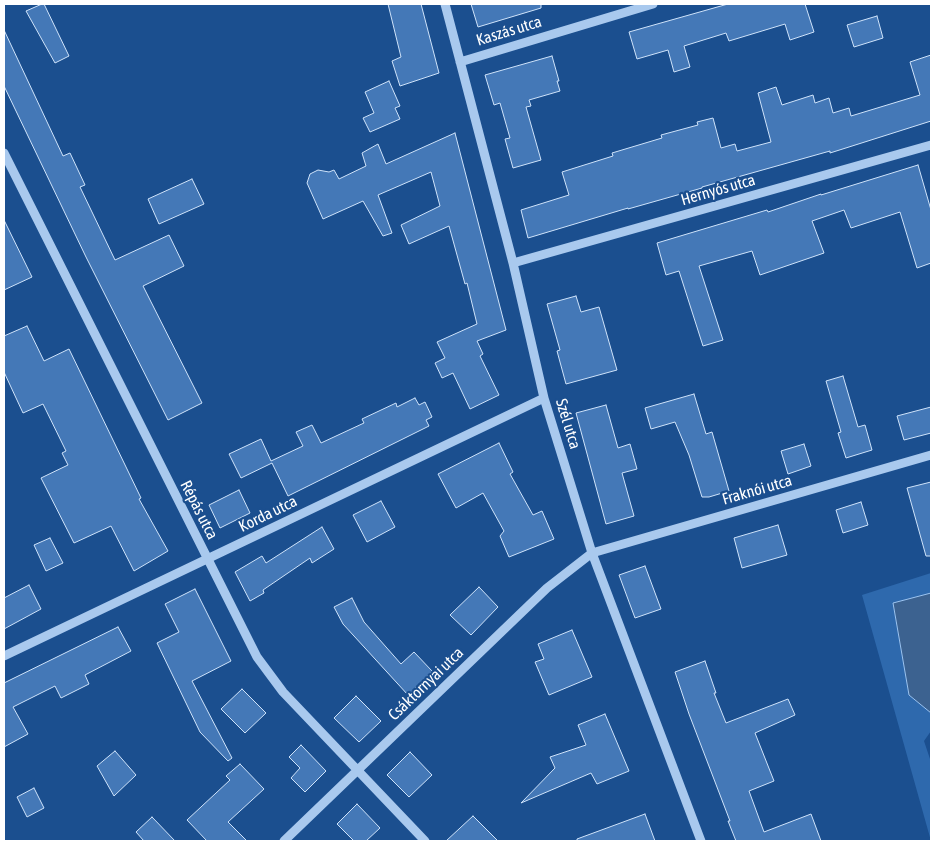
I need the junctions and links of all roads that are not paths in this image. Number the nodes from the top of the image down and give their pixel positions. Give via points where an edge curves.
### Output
1 (445, 4) edge
2 (653, 4) edge
3 (460, 62) junction
4 (931, 145) edge
5 (4, 153) edge
6 (513, 263) junction
7 (544, 398) junction
8 (931, 455) edge
9 (592, 553) junction
10 (207, 559) junction
11 (4, 656) edge
12 (357, 771) junction
13 (284, 841) edge
14 (425, 841) edge
15 (701, 841) edge

1 - 3 street, Szél utca
2 - 3 street, Kaszás utca
3 - 6 street, Szél utca
4 - 6 street, Hernyós utca
5 - 10 street, Répás utca
6 - 7 street, Szél utca
7 - 9 street, Szél utca
7 - 10 street, Korda utca
8 - 9 street, Fraknói utca
9 - 12 street, Csáktornyai utca via 547,588
9 - 15 street, Szél utca
10 - 11 street, Korda utca
10 - 12 street, Répás utca via 257,657 283,692
12 - 13 street, Csáktornyai utca
12 - 14 street, Répás utca

